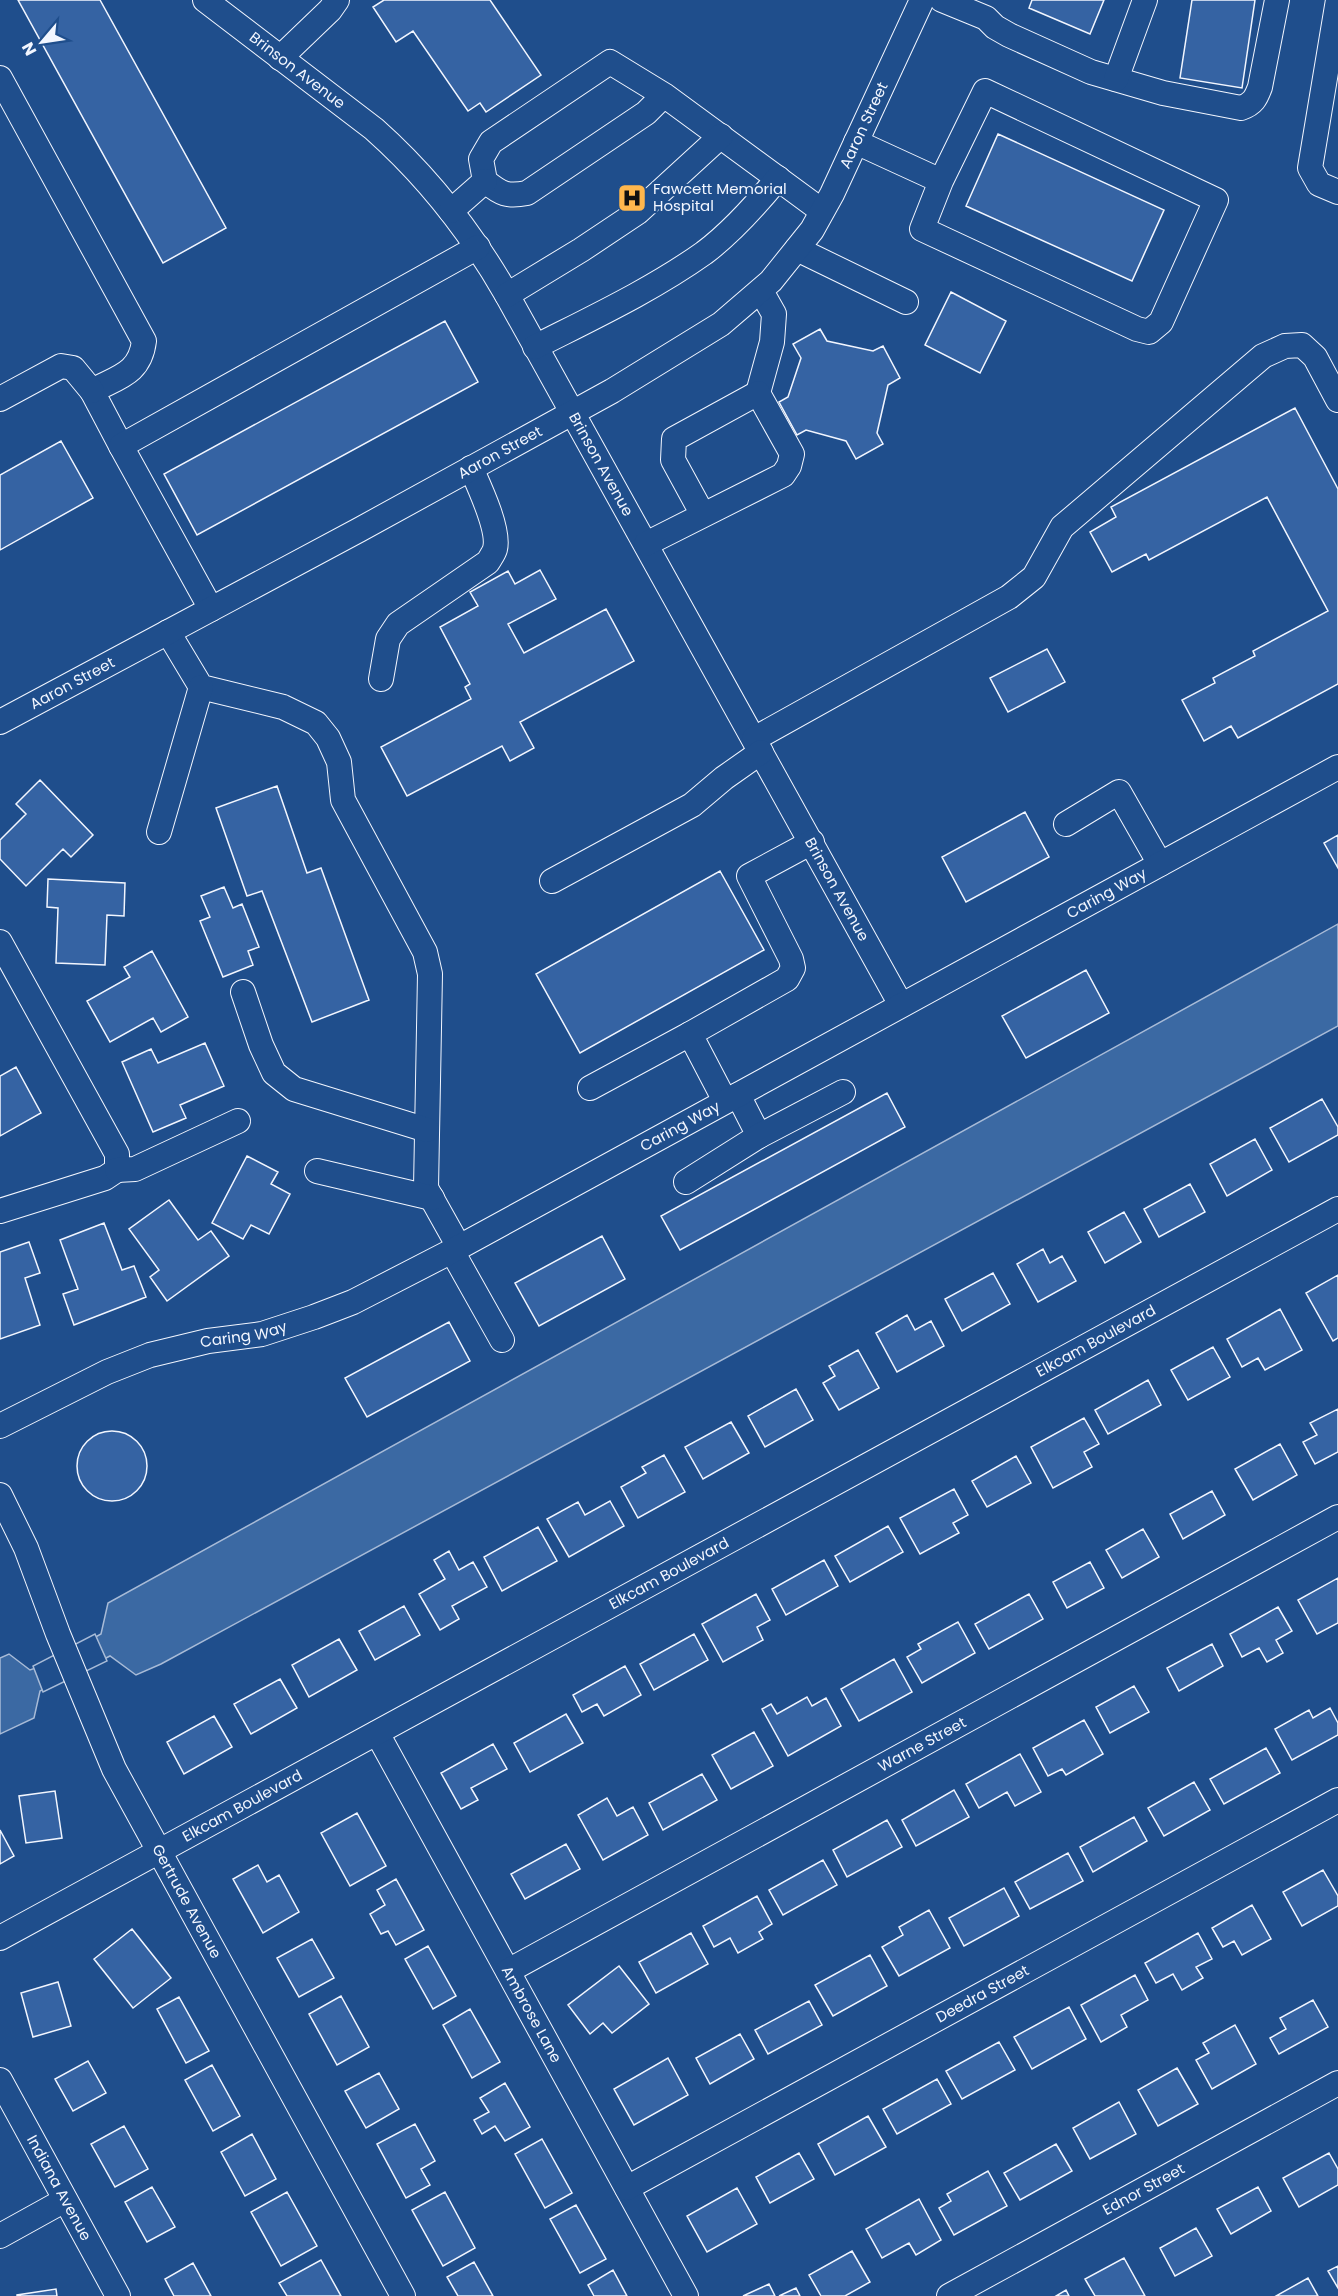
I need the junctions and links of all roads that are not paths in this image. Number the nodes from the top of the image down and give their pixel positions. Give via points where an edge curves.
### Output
1 (205, 0) edge
2 (337, 0) edge
3 (922, 0) edge
4 (942, 0) edge
5 (1145, 0) edge
6 (1277, 0) edge
7 (1338, 0) edge
8 (986, 9) edge
9 (280, 58) junction
10 (0, 78) edge
11 (1116, 79) junction
12 (664, 94) junction
13 (721, 136) junction
14 (856, 142) junction
15 (778, 178) junction
16 (485, 181) junction
17 (942, 182) junction
18 (1338, 192) edge
19 (452, 211) junction
20 (822, 211) junction
21 (478, 247) junction
22 (797, 249) junction
23 (761, 291) junction
24 (507, 295) junction
25 (906, 302) dead end
26 (535, 347) junction
27 (92, 391) junction
28 (758, 393) junction
29 (0, 399) edge
30 (1338, 400) edge
31 (572, 412) junction
32 (121, 446) junction
33 (471, 468) junction
34 (704, 515) junction
35 (646, 544) junction
36 (211, 609) junction
37 (168, 632) junction
38 (381, 679) dead end
39 (201, 687) junction
40 (0, 722) edge
41 (758, 745) junction
42 (1338, 767) edge
43 (1066, 824) dead end
44 (159, 832) dead end
45 (812, 842) junction
46 (1160, 864) junction
47 (552, 881) dead end
48 (2, 951) edge
49 (243, 992) dead end
50 (901, 1005) junction
51 (690, 1034) junction
52 (590, 1088) dead end
53 (843, 1092) dead end
54 (731, 1098) junction
55 (238, 1121) dead end
56 (427, 1130) junction
57 (759, 1136) junction
58 (117, 1170) junction
59 (317, 1171) dead end
60 (686, 1182) dead end
61 (432, 1198) junction
62 (1338, 1209) edge
63 (0, 1211) edge
64 (456, 1249) junction
65 (502, 1340) dead end
66 (0, 1426) edge
67 (0, 1495) edge
68 (1338, 1517) edge
69 (377, 1733) junction
70 (1338, 1800) edge
71 (159, 1852) junction
72 (0, 1938) edge
73 (508, 1971) junction
74 (0, 2080) edge
75 (1338, 2083) edge
76 (627, 2188) junction
77 (65, 2200) junction
78 (0, 2236) edge
79 (118, 2296) edge
80 (403, 2296) edge
81 (686, 2296) edge
82 (949, 2296) edge

1 - 9 street, Brinson Avenue
2 - 9 street
3 - 14 street, Aaron Street
4 - 8 street
5 - 11 street
6 - 11 street via 1260,87 1256,99 1248,105 1241,108 1174,95
7 - 18 street via 1310,168 1319,184
8 - 11 street via 995,27 1009,35 1090,72
9 - 19 street, Brinson Avenue via 374,129
10 - 27 street via 144,341 134,368
12 - 13 street
12 - 16 street via 637,120 527,193 511,196
12 - 16 street via 610,62 491,142 482,159
13 - 15 street
13 - 24 street via 638,212
14 - 17 street
14 - 20 street, Aaron Street
15 - 20 street
15 - 26 street via 751,211 705,252
16 - 19 street
17 - 17 street via 922,229 1149,332 1161,322 1216,200 985,91
19 - 21 street, Brinson Avenue
20 - 22 street, Aaron Street
21 - 24 street, Brinson Avenue
21 - 32 street
22 - 23 street, Aaron Street
22 - 25 street
23 - 28 street via 774,314 772,342
23 - 31 street, Aaron Street via 694,342
24 - 26 street, Brinson Avenue
26 - 31 street, Brinson Avenue
27 - 29 street via 73,368 61,366
27 - 32 street
28 - 34 street via 674,440 673,460
28 - 34 street via 792,454 789,466 783,475
30 - 41 street via 1315,357 1302,345 1285,346 1263,356 1062,527 1034,577 1009,597
31 - 33 street, Aaron Street
31 - 35 street, Brinson Avenue
32 - 36 street
33 - 36 street, Aaron Street
33 - 38 street via 488,510 496,549 488,562 398,624 388,639
34 - 35 street
35 - 41 street, Brinson Avenue
36 - 37 street, Aaron Street
37 - 39 street
37 - 40 street, Aaron Street
39 - 44 street
39 - 56 street via 283,706 316,723 328,738 339,762 344,800 425,951 430,974
41 - 45 street, Brinson Avenue
41 - 47 street via 692,805
42 - 46 street, Caring Way
43 - 46 street via 1119,792
45 - 50 street, Brinson Avenue
45 - 51 street via 749,876 791,958 793,968 787,979
46 - 50 street, Caring Way
48 - 58 street via 117,1154
49 - 56 street via 274,1073 294,1089
50 - 54 street, Caring Way
51 - 52 street
51 - 54 street
53 - 57 street
54 - 57 street
54 - 64 street, Caring Way
55 - 58 street via 135,1169
56 - 61 street via 426,1188
57 - 60 street
58 - 63 street via 105,1178
59 - 61 street
61 - 64 street
62 - 69 street, Elkcam Boulevard
64 - 65 street
64 - 66 street, Caring Way via 353,1302 262,1334 208,1341 150,1355 107,1372
67 - 71 street, Gertrude Avenue via 26,1548 114,1769
68 - 73 street, Warne Street
69 - 71 street, Elkcam Boulevard
69 - 73 street, Ambrose Lane
70 - 76 street, Deedra Street
71 - 72 street, Elkcam Boulevard
71 - 80 street, Gertrude Avenue
73 - 76 street, Ambrose Lane
74 - 77 street, Indiana Avenue
75 - 82 street, Ednor Street
76 - 81 street, Ambrose Lane
77 - 78 street
77 - 79 street, Indiana Avenue

